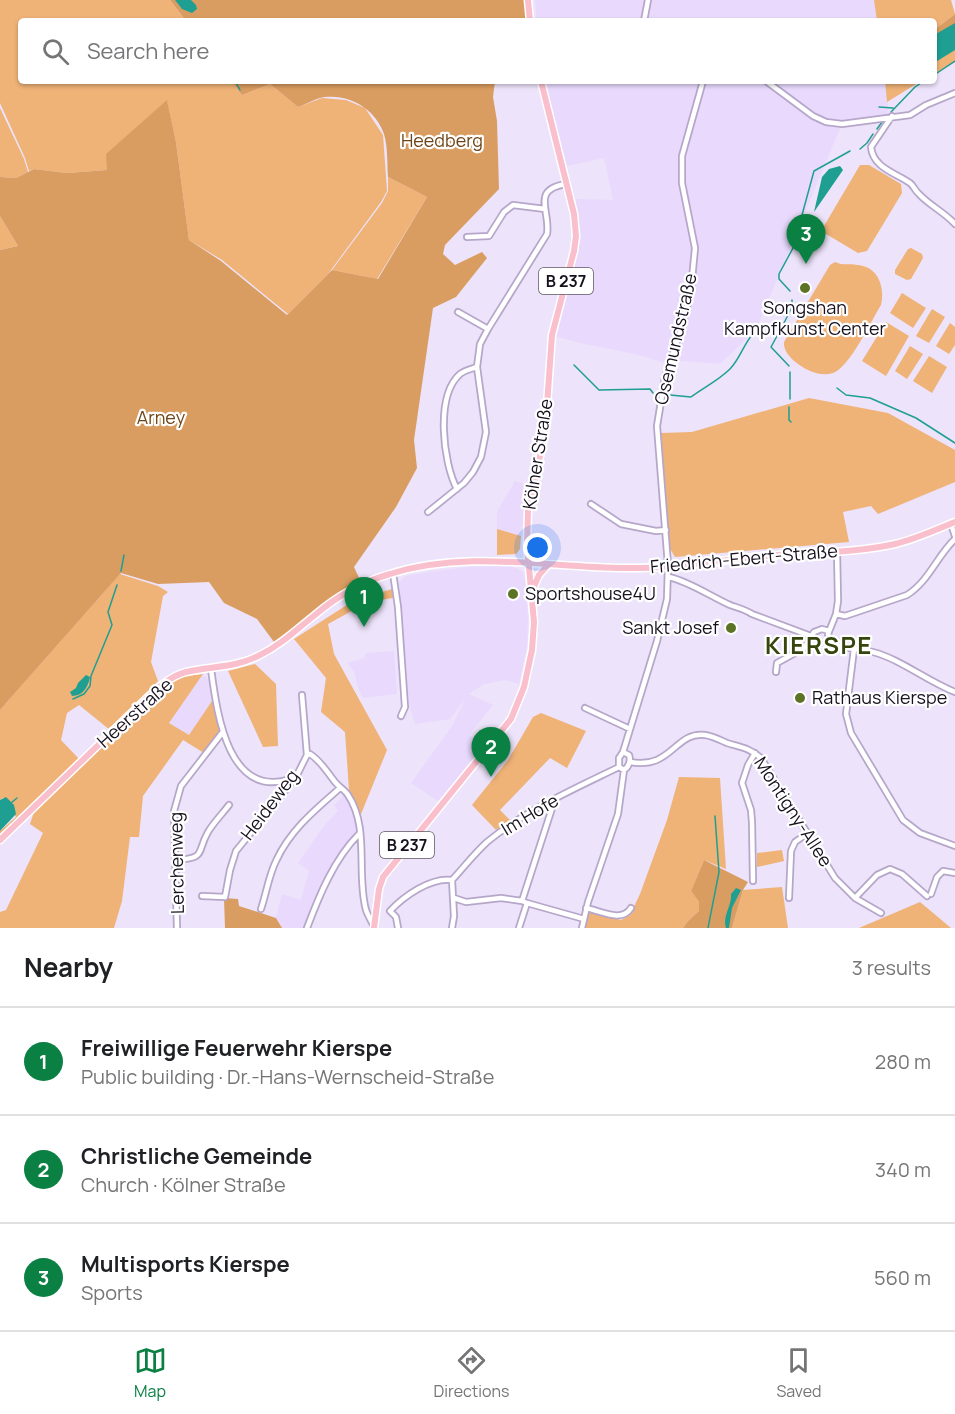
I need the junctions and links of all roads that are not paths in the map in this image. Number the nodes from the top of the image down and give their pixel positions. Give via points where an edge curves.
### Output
1 (528, 0) edge
2 (648, 0) edge
3 (530, 18) edge
4 (645, 18) edge
5 (542, 84) edge
6 (702, 84) edge
7 (770, 84) edge
8 (955, 93) edge
9 (892, 116) junction
10 (566, 183) junction
11 (545, 209) junction
12 (955, 224) edge
13 (467, 237) dead end
14 (458, 312) dead end
15 (488, 329) junction
16 (477, 367) junction
17 (457, 489) junction
18 (591, 504) dead end
19 (429, 512) dead end
20 (953, 523) edge
21 (666, 530) junction
22 (955, 537) edge
23 (837, 551) junction
24 (529, 563) junction
25 (548, 565) junction
26 (668, 565) junction
27 (393, 573) junction
28 (669, 578) junction
29 (531, 592) junction
30 (836, 614) junction
31 (829, 631) junction
32 (810, 636) junction
33 (854, 649) junction
34 (211, 669) junction
35 (776, 672) dead end
36 (955, 692) edge
37 (302, 695) dead end
38 (585, 708) dead end
39 (401, 716) dead end
40 (630, 729) junction
41 (222, 733) junction
42 (623, 752) junction
43 (755, 753) junction
44 (307, 755) junction
45 (630, 762) junction
46 (622, 768) junction
47 (296, 777) junction
48 (340, 788) junction
49 (555, 799) junction
50 (229, 805) dead end
51 (808, 833) junction
52 (360, 834) junction
53 (0, 840) edge
54 (955, 846) edge
55 (176, 860) junction
56 (955, 873) edge
57 (452, 880) junction
58 (753, 881) dead end
59 (202, 896) dead end
60 (454, 898) junction
61 (789, 898) dead end
62 (855, 898) junction
63 (524, 902) junction
64 (586, 908) junction
65 (631, 908) dead end
66 (261, 909) dead end
67 (377, 912) junction
68 (392, 913) junction
69 (881, 913) dead end
70 (584, 919) junction
71 (177, 928) edge
72 (307, 928) edge
73 (374, 928) edge
74 (398, 928) edge
75 (452, 928) edge
76 (519, 928) edge
77 (582, 928) edge

1 - 3 main road
2 - 4 street
5 - 10 main road, Kölner Straße / B 237
6 - 21 street, Osemundstraße via 682,156 682,183 695,248 691,290 665,377 657,426
7 - 9 street via 826,122 848,124
8 - 9 street via 910,115
9 - 12 street via 871,152 885,170 912,184
10 - 11 street via 547,191
10 - 24 main road, Kölner Straße / B 237 via 576,236 550,347 545,433 528,511
11 - 13 street via 513,204 489,236
11 - 15 street via 547,234
14 - 15 street
15 - 16 street via 480,344
16 - 17 street via 486,432 482,457
16 - 17 street via 460,374 452,384 446,405 443,444
17 - 19 street
18 - 21 street via 621,524
20 - 22 street
20 - 23 main road, Friedrich-Ebert-Straße via 895,544
21 - 26 street, Osemundstraße
22 - 30 street via 916,590 845,616
23 - 26 main road, Friedrich-Ebert-Straße
23 - 30 street
24 - 25 main road, Friedrich-Ebert-Straße
24 - 27 main road, Heerstraße via 464,561
24 - 29 main road, Kölner Straße / B 237
25 - 26 main road, Friedrich-Ebert-Straße
25 - 29 main road
26 - 28 street, Osemundstraße
27 - 34 main road, Heerstraße via 351,590 268,652 242,663
27 - 39 street via 405,707
28 - 32 street
28 - 40 street, Osemundstraße via 663,618
29 - 67 main road, Kölner Straße / B 237 via 532,650 516,710 388,868 379,889
30 - 31 street
31 - 32 street via 819,630
31 - 33 street via 835,644
32 - 35 street via 804,648 777,663
33 - 36 street via 885,656
33 - 54 street via 846,714 851,733 903,820 920,833
34 - 41 street
34 - 53 main road, Heerstraße via 171,678
37 - 44 street
38 - 40 street
40 - 42 street, Osemundstraße
41 - 47 street via 234,758 253,777 274,783
41 - 55 street, Lerchenweg via 181,786 174,811
42 - 45 street via 629,755
42 - 46 street, Osemundstraße via 619,758
43 - 45 street, Montigny-Allee via 696,735 658,760
43 - 51 street, Montigny-Allee
43 - 58 street via 742,783 751,810
44 - 47 street, Heideweg
44 - 48 street, Heideweg via 322,764
45 - 46 street
46 - 49 street, Im Hofe
46 - 64 street, Osemundstraße via 618,814
47 - 59 street, Heideweg via 236,851 225,897
48 - 52 street, Heideweg via 349,796
48 - 66 street via 313,810 283,849 275,862
49 - 57 street, Im Hofe via 486,843
49 - 63 street
50 - 55 street via 207,833 202,851 193,859
51 - 61 street via 795,842 791,851
51 - 62 street, Montigny-Allee via 835,878
52 - 72 street via 347,847
52 - 73 street, Heideweg via 366,911
55 - 71 street, Lerchenweg
56 - 62 street via 940,873 929,895 890,869 877,875
57 - 60 street
57 - 68 street via 431,883 401,900
60 - 63 street via 466,902 501,898
60 - 75 street
62 - 69 street, Montigny-Allee
63 - 70 street
63 - 76 street
64 - 65 street via 621,916
64 - 70 street, Osemundstraße
67 - 68 street
67 - 73 main road, Kölner Straße / B 237
68 - 74 street
70 - 77 street, Osemundstraße

